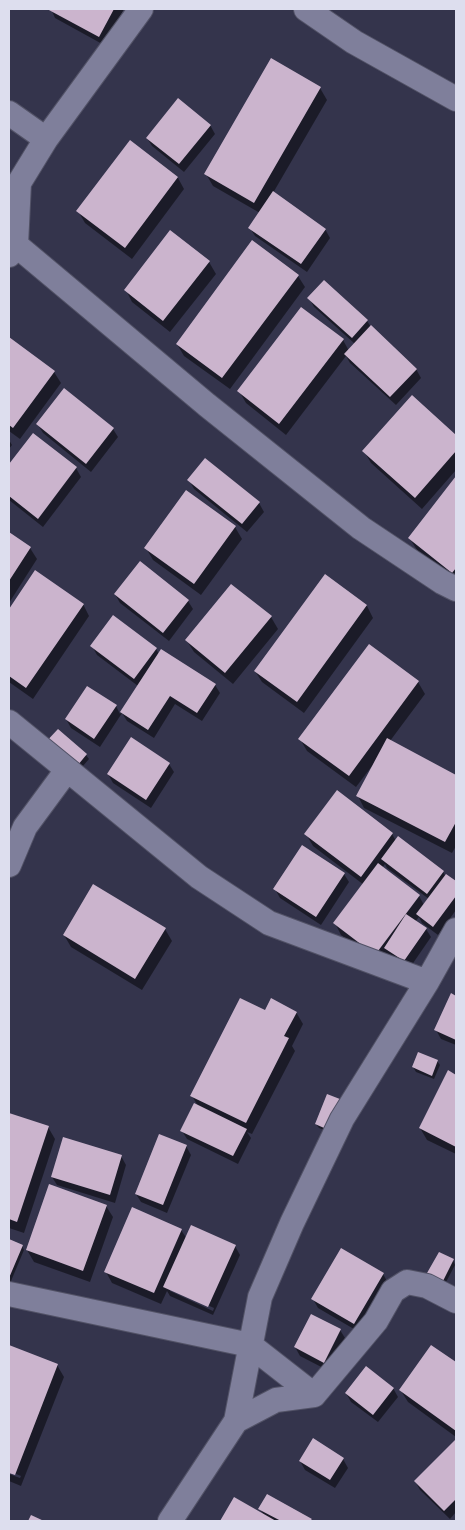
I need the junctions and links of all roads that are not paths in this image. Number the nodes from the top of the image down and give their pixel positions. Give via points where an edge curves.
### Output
1 (141, 9) edge
2 (306, 9) edge
3 (456, 99) edge
4 (9, 113) edge
5 (46, 139) junction
6 (12, 250) edge
7 (456, 590) edge
8 (9, 722) edge
9 (67, 770) junction
10 (9, 866) edge
11 (456, 930) edge
12 (427, 982) junction
13 (9, 1294) edge
14 (456, 1301) edge
15 (250, 1346) junction
16 (314, 1395) junction
17 (236, 1421) junction
18 (170, 1521) edge

1 - 5 street
2 - 3 street via 354,42
4 - 5 street
5 - 6 street via 19,184
6 - 7 street via 361,528
8 - 9 street
9 - 10 street via 25,828
9 - 12 street via 199,877 269,922
11 - 12 street
12 - 15 street via 342,1119 260,1297
13 - 15 street
14 - 16 street via 426,1286 407,1282 393,1291 376,1321
15 - 16 street
15 - 17 street
16 - 17 street via 276,1400
17 - 18 street

